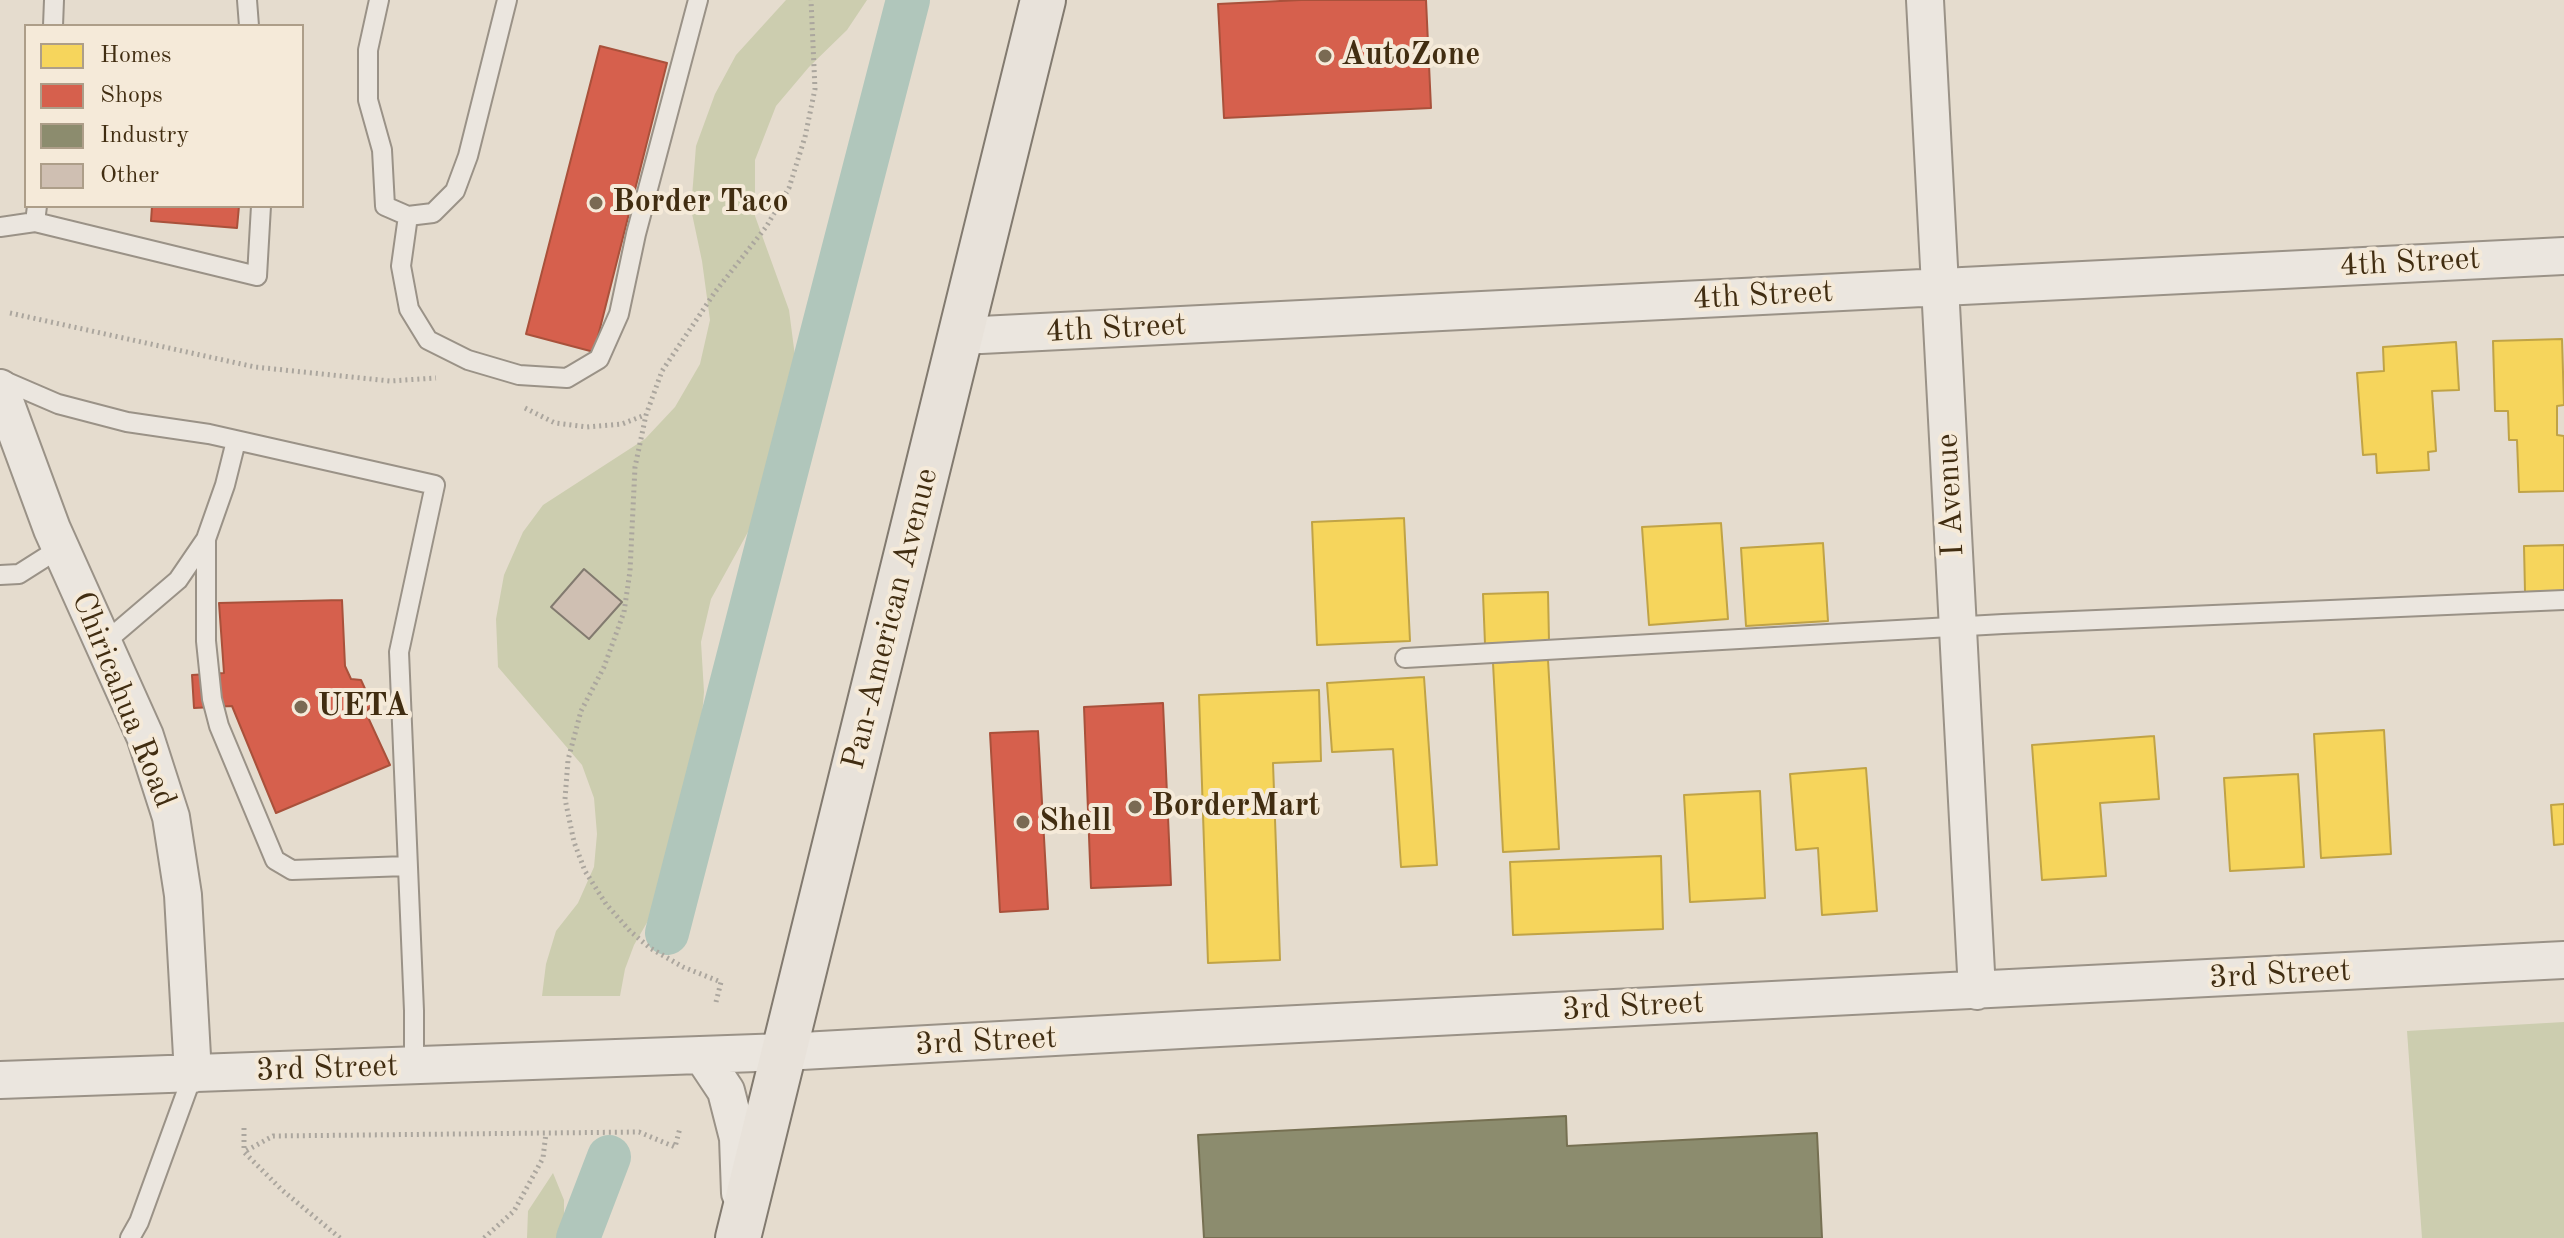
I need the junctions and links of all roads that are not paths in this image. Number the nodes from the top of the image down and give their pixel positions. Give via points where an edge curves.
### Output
1 (54, 0) edge
2 (247, 0) edge
3 (379, 0) edge
4 (507, 0) edge
5 (698, 0) edge
6 (1043, 0) edge
7 (1925, 0) edge
8 (53, 24) edge
9 (249, 24) edge
10 (261, 208) edge
11 (36, 214) edge
12 (408, 216) junction
13 (0, 227) edge
14 (2564, 256) edge
15 (1940, 287) junction
16 (961, 336) junction
17 (0, 379) edge
18 (0, 388) edge
19 (236, 441) junction
20 (206, 539) junction
21 (60, 548) junction
22 (0, 575) edge
23 (2564, 600) edge
24 (1957, 626) junction
25 (103, 644) junction
26 (1405, 658) dead end
27 (407, 866) junction
28 (2564, 960) edge
29 (1977, 991) junction
30 (784, 1052) junction
31 (702, 1055) junction
32 (414, 1066) junction
33 (193, 1074) junction
34 (0, 1080) edge
35 (740, 1231) edge
36 (130, 1238) edge

1 - 8 lane
2 - 9 lane
3 - 12 lane via 368,50 368,100 382,150 385,206
4 - 12 lane via 455,191 433,213
5 - 12 lane via 619,314 599,359 567,378 519,375 468,360 428,340 409,309 401,266
6 - 16 main road, Pan-American Avenue
7 - 15 street, I Avenue
10 - 11 lane via 257,276
11 - 13 lane
14 - 15 street, 4th Street
15 - 16 street, 4th Street
15 - 24 street, I Avenue
16 - 30 main road, Pan-American Avenue
17 - 19 lane via 127,422
18 - 21 street, Chiricahua Road
19 - 20 lane
19 - 27 lane via 435,485 399,652
20 - 25 lane via 178,580
20 - 27 lane via 212,699 275,860 292,870
21 - 22 lane via 19,574
21 - 25 street, Chiricahua Road
23 - 24 lane
24 - 26 lane
24 - 29 street, I Avenue
25 - 33 street, Chiricahua Road via 145,736 171,817 183,895
27 - 32 lane
28 - 29 street, 3rd Street
29 - 30 street, 3rd Street
30 - 31 street, 3rd Street
30 - 35 main road, Pan-American Avenue
31 - 32 street, 3rd Street
31 - 35 street via 726,1091 735,1126
32 - 33 street, 3rd Street
33 - 34 street, 3rd Street
33 - 36 lane

